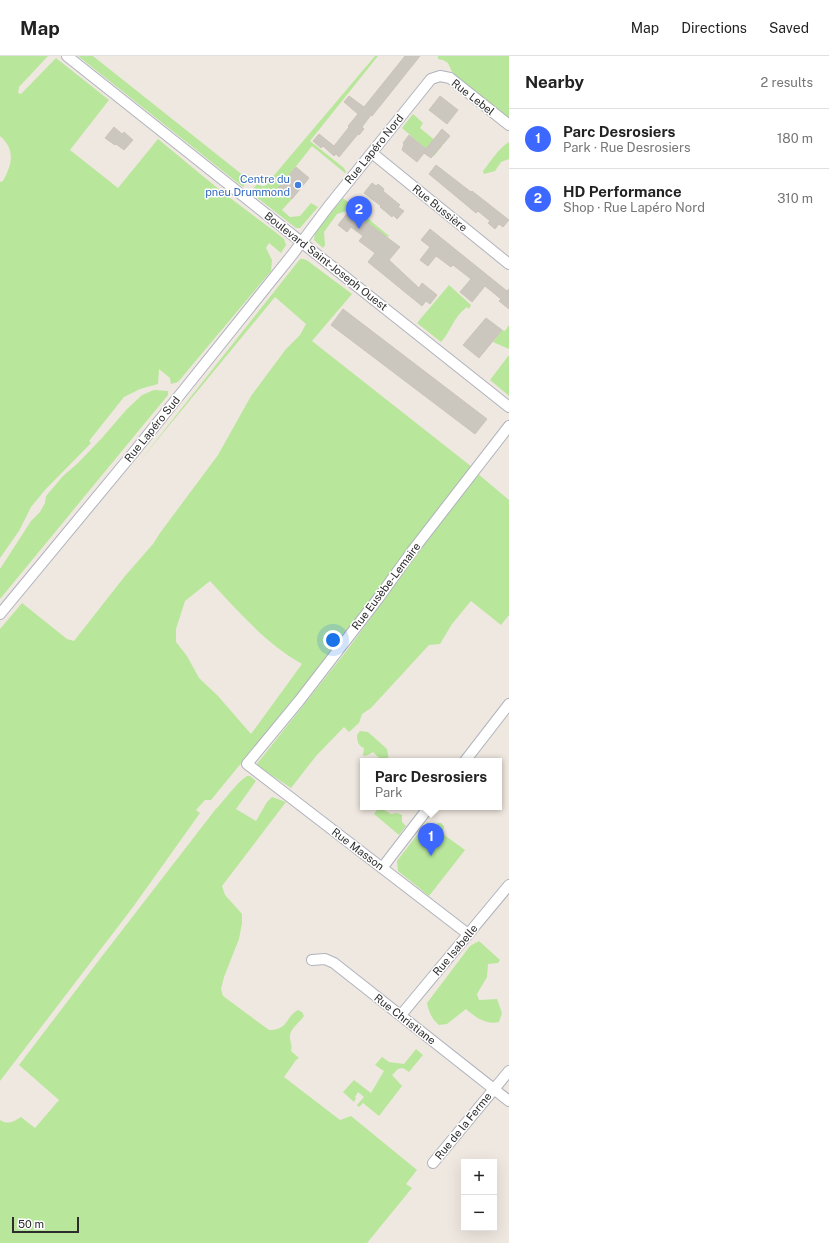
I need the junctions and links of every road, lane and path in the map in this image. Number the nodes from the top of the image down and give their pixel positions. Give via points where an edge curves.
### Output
1 (67, 56) edge
2 (434, 77) joint
3 (509, 125) edge
4 (372, 153) junction
5 (301, 242) junction
6 (509, 264) edge
7 (509, 406) edge
8 (509, 426) edge
9 (0, 614) edge
10 (509, 704) edge
11 (467, 758) edge
12 (246, 764) joint
13 (428, 810) edge
14 (382, 868) junction
15 (509, 884) edge
16 (468, 934) junction
17 (312, 960) dead end
18 (401, 1015) junction
19 (509, 1071) edge
20 (494, 1089) junction
21 (509, 1101) edge
22 (433, 1163) dead end

1 - 5 street, Boulevard Saint-Joseph Ouest
2 - 3 street, Rue Lebel via 450,78
2 - 4 street, Rue Lapéro Nord via 427,82
4 - 5 street, Rue Lapéro Nord
4 - 6 street, Rue Bussière
5 - 7 street, Boulevard Saint-Joseph Ouest
5 - 9 street, Rue Lapéro Sud via 137,448
8 - 12 street, Rue Eusèbe-Lemaire via 304,695
10 - 11 street
12 - 14 street, Rue Masson
13 - 14 street
14 - 16 street, Rue Masson
15 - 16 street, Rue Isabelle
16 - 18 street, Rue Isabelle
17 - 18 street, Rue Christiane via 330,961
18 - 20 street, Rue Christiane
19 - 20 street, Rue de la Ferme
20 - 21 street, Rue Christiane
20 - 22 street, Rue de la Ferme

